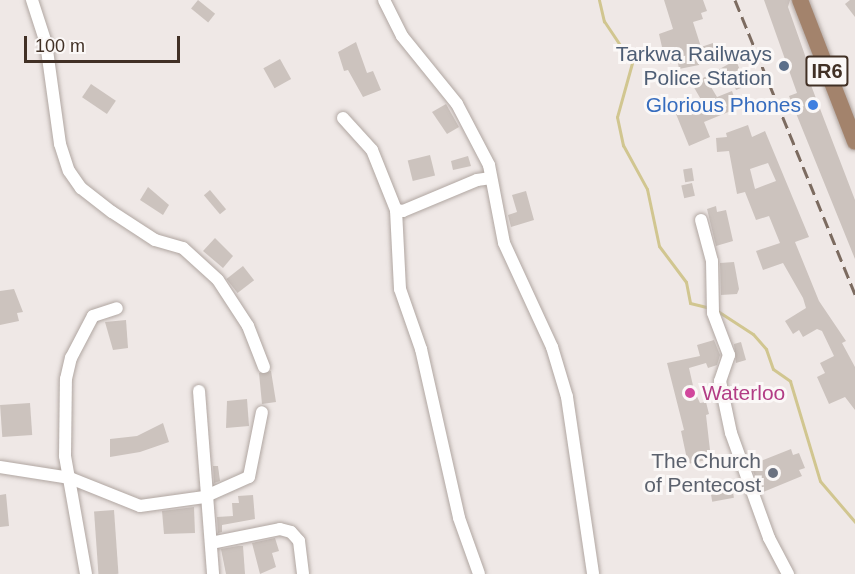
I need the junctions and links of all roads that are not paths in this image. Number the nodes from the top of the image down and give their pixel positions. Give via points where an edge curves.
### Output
1 (32, 0) edge
2 (384, 0) edge
3 (800, 0) edge
4 (343, 118) dead end
5 (855, 142) edge
6 (491, 178) junction
7 (396, 210) junction
8 (701, 220) dead end
9 (117, 308) dead end
10 (264, 367) dead end
11 (199, 391) dead end
12 (262, 412) dead end
13 (0, 467) edge
14 (70, 477) junction
15 (204, 497) junction
16 (211, 543) junction
17 (86, 574) edge
18 (213, 574) edge
19 (303, 574) edge
20 (479, 574) edge
21 (592, 574) edge
22 (788, 574) edge

1 - 10 street via 46,44 60,144 69,171 96,200 155,240 183,248 218,280 248,326
2 - 6 street via 402,36 467,120 489,165
3 - 5 main road, IR6
4 - 7 street via 372,150
6 - 7 street via 477,180 403,211
6 - 21 street via 504,243 552,348 567,397
7 - 20 street via 395,254 400,289 421,349 459,518
8 - 22 street via 712,261 712,307 729,354 720,381 731,433 768,538
9 - 14 street via 93,316 71,358 64,447
11 - 15 street
12 - 15 street via 249,477
13 - 14 street
14 - 15 street via 140,506
14 - 17 street
15 - 16 street
16 - 18 street
16 - 19 street via 280,529 291,532 299,541

